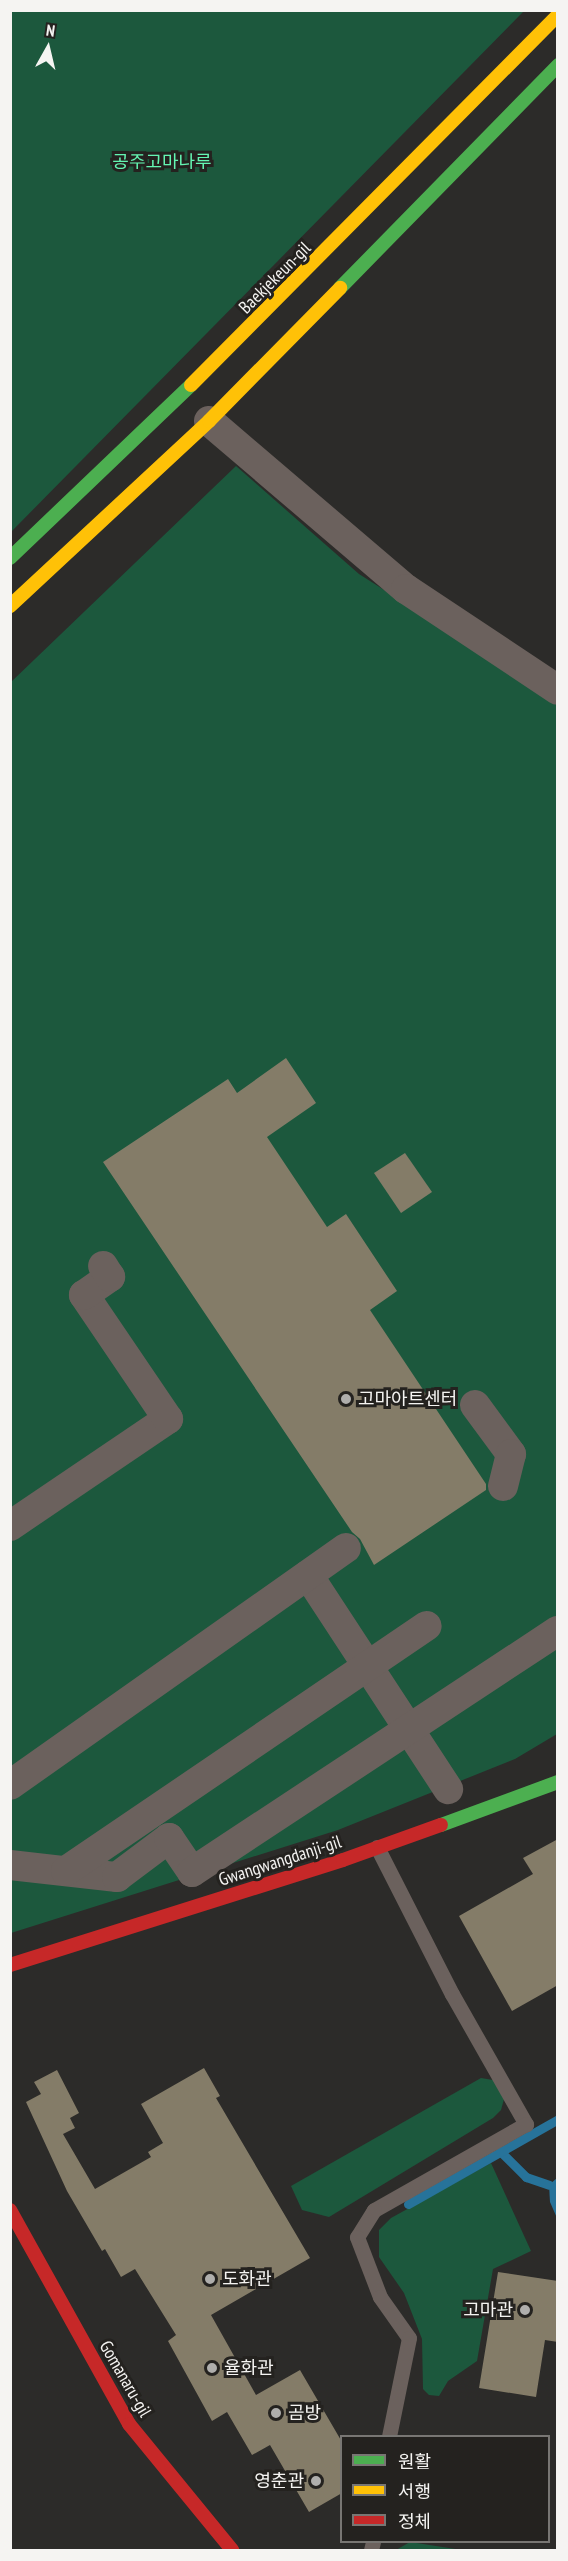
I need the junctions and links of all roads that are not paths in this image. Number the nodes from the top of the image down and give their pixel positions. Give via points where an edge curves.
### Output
1 (558, 15) edge
2 (558, 65) edge
3 (208, 421) junction
4 (10, 558) edge
5 (10, 606) edge
6 (558, 690) edge
7 (103, 1266) dead end
8 (475, 1405) dead end
9 (503, 1486) dead end
10 (10, 1526) edge
11 (346, 1548) dead end
12 (308, 1575) junction
13 (427, 1626) dead end
14 (558, 1631) edge
15 (367, 1666) junction
16 (409, 1729) junction
17 (558, 1782) edge
18 (10, 1785) edge
19 (448, 1789) dead end
20 (377, 1846) junction
21 (10, 1864) edge
22 (66, 1871) junction
23 (10, 1965) edge
24 (10, 2210) edge
25 (389, 2435) edge
26 (232, 2550) edge

1 - 4 main road, Baekjekeun-gil via 237,342
2 - 3 main road
3 - 5 main road
3 - 6 street via 405,589
7 - 10 street via 111,1277 84,1295 168,1419
8 - 9 street via 511,1454
11 - 12 street
12 - 15 street
12 - 18 street
13 - 15 street
14 - 16 street
15 - 16 street
15 - 22 street
16 - 19 street
16 - 22 street via 192,1872 169,1838 117,1877
17 - 20 main road, Gwangwangdanji-gil
20 - 23 main road, Gwangwangdanji-gil
20 - 25 lane via 452,1994 526,2124 374,2210 357,2237 380,2297 409,2338
21 - 22 street
24 - 26 main road, Gomanaru-gil via 129,2424

